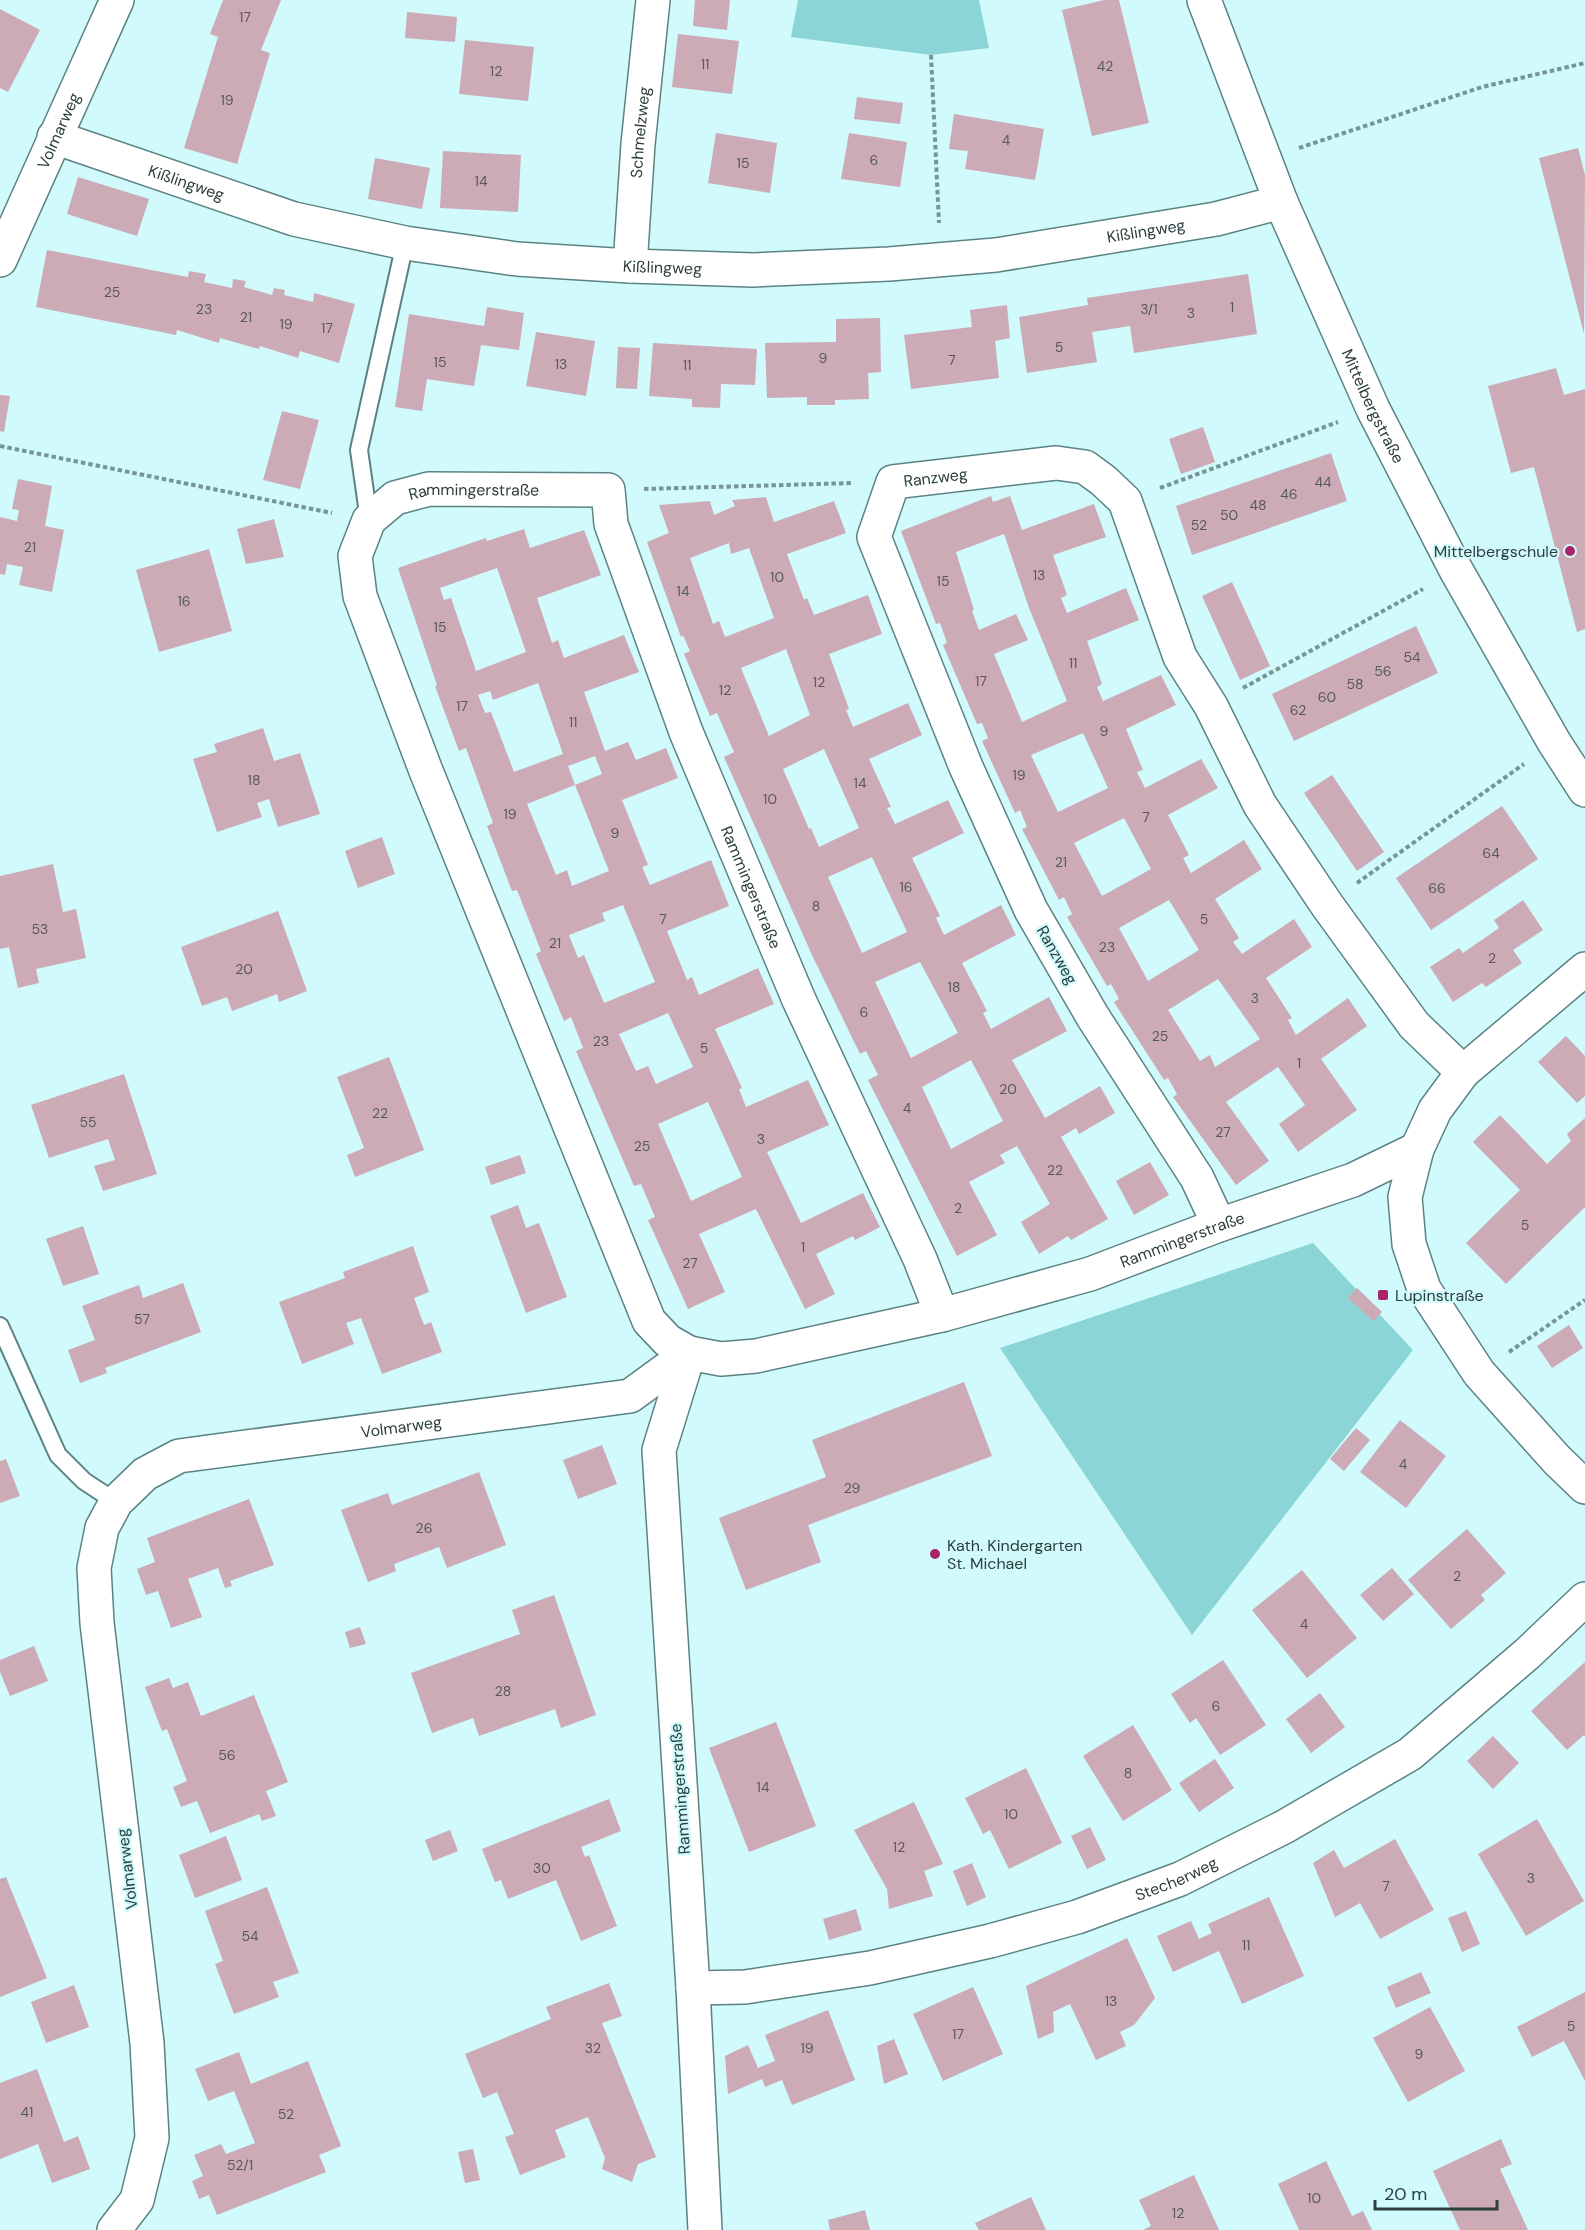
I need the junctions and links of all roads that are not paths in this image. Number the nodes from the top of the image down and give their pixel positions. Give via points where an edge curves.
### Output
1 (117, 0) edge
2 (653, 0) edge
3 (1204, 0) edge
4 (54, 136) junction
5 (1281, 202) junction
6 (405, 243) junction
7 (0, 260) edge
8 (630, 266) junction
9 (369, 520) junction
10 (1585, 790) edge
11 (1585, 969) edge
12 (1463, 1072) junction
13 (1417, 1149) junction
14 (1219, 1225) junction
15 (942, 1315) junction
16 (0, 1326) edge
17 (689, 1353) junction
18 (1585, 1487) edge
19 (116, 1502) junction
20 (1585, 1599) edge
21 (693, 1988) junction
22 (114, 2230) edge
23 (705, 2230) edge

1 - 4 street, Volmarweg
2 - 8 street, Schmelzweg
3 - 5 street, Mittelbergstraße
4 - 6 street, Kißlingweg via 294,219
4 - 7 street, Volmarweg
5 - 8 street, Kißlingweg via 1215,219 996,255 753,270
5 - 10 street, Mittelbergstraße via 1373,409 1456,570
6 - 8 street, Kißlingweg via 517,259
6 - 9 lane via 359,450
9 - 15 street, Rammingerstraße via 395,498 429,489 608,490 611,524 686,732 799,1000 920,1259
9 - 17 street, Rammingerstraße via 355,556 360,597 426,771 649,1321 668,1341
11 - 12 street
12 - 13 street via 1435,1110
12 - 14 street, Ranzweg via 1414,1025 1260,805 1211,706 1180,657 1125,501 1084,467 1056,463 893,482 874,537 966,767 1031,910 1093,1017 1197,1178
13 - 14 street, Rammingerstraße via 1353,1180
13 - 18 street via 1405,1197 1409,1244 1424,1289 1479,1373
14 - 15 street, Rammingerstraße via 1090,1274
15 - 17 street, Rammingerstraße via 756,1356 721,1359
16 - 19 lane via 58,1455 84,1481
17 - 19 street, Volmarweg via 630,1396 179,1456 145,1474
17 - 21 street, Rammingerstraße via 659,1450
19 - 22 street, Volmarweg via 102,1528 94,1568 147,2043 152,2138 137,2200
20 - 21 street, Stecherweg via 1410,1754 1284,1827 1180,1880 1077,1917 870,1968 745,1987
21 - 23 street, Rammingerstraße

